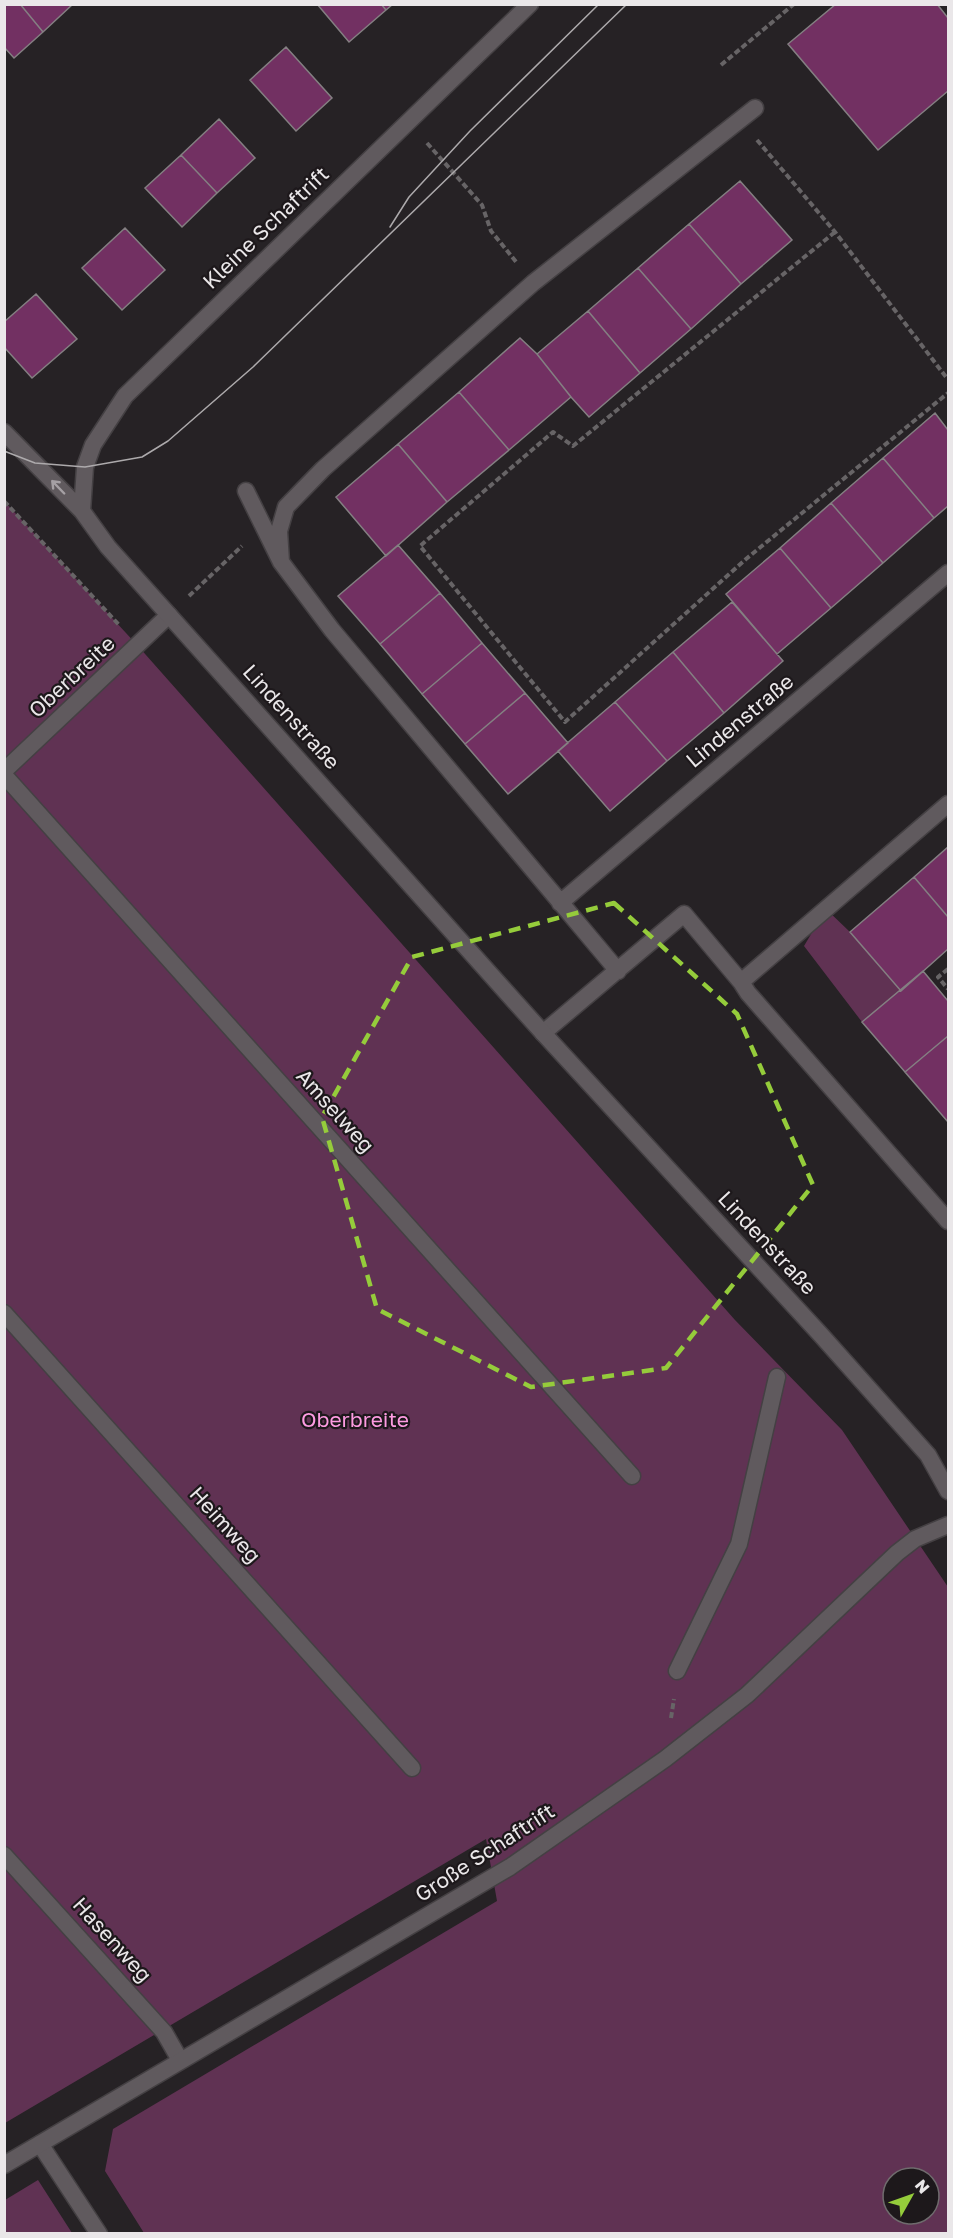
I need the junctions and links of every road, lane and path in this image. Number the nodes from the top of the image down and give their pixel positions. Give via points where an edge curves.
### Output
1 (530, 4) edge
2 (794, 4) edge
3 (721, 65) dead end
4 (755, 108) dead end
5 (739, 119) junction
6 (408, 123) junction
7 (835, 232) junction
8 (533, 283) junction
9 (948, 377) edge
10 (948, 393) edge
11 (4, 432) edge
12 (246, 491) dead end
13 (4, 501) edge
14 (82, 511) junction
15 (262, 526) junction
16 (281, 562) junction
17 (948, 573) edge
18 (169, 615) junction
19 (138, 646) junction
20 (4, 771) edge
21 (4, 775) edge
22 (948, 804) edge
23 (560, 903) junction
24 (948, 969) edge
25 (618, 972) junction
26 (741, 982) junction
27 (948, 989) edge
28 (543, 1033) junction
29 (948, 1221) edge
30 (4, 1313) edge
31 (777, 1377) dead end
32 (632, 1476) dead end
33 (948, 1491) edge
34 (948, 1525) edge
35 (677, 1671) joint
36 (666, 1759) junction
37 (412, 1768) dead end
38 (4, 1855) edge
39 (180, 2060) junction
40 (40, 2144) junction
41 (4, 2165) edge
42 (99, 2234) edge

1 - 6 street, Kleine Schaftrift
2 - 3 path
4 - 5 street
5 - 7 path
5 - 8 street
6 - 8 path via 482,205 491,231
6 - 14 street, Kleine Schaftrift via 125,396 89,456
7 - 9 path
7 - 10 path via 573,446 554,432 420,546 565,722 746,559
8 - 16 street via 323,469 286,507 279,531
14 -> 11 street, Lindenstraße
12 - 15 street
13 - 19 path
14 - 18 street, Lindenstraße via 108,548
15 - 16 street
15 - 18 path
16 - 23 street via 332,630
17 - 23 street, Lindenstraße
18 - 19 street, Oberbreite
18 - 28 street, Lindenstraße
19 - 20 street, Oberbreite
21 - 32 street, Amselweg
22 - 26 street
23 - 25 street
24 - 27 path via 938,977
25 - 26 street via 684,914
25 - 28 street
26 - 29 street
28 - 33 street, Lindenstraße via 928,1455
30 - 37 street, Heimweg
31 - 35 street via 739,1544
34 - 36 street, Große Schaftrift via 915,1539 897,1553 747,1695
35 - 36 path
36 - 39 street, Große Schaftrift via 510,1867
38 - 39 street, Hasenweg via 164,2032
39 - 40 street, Große Schaftrift
40 - 41 street, Große Schaftrift
40 - 42 street

